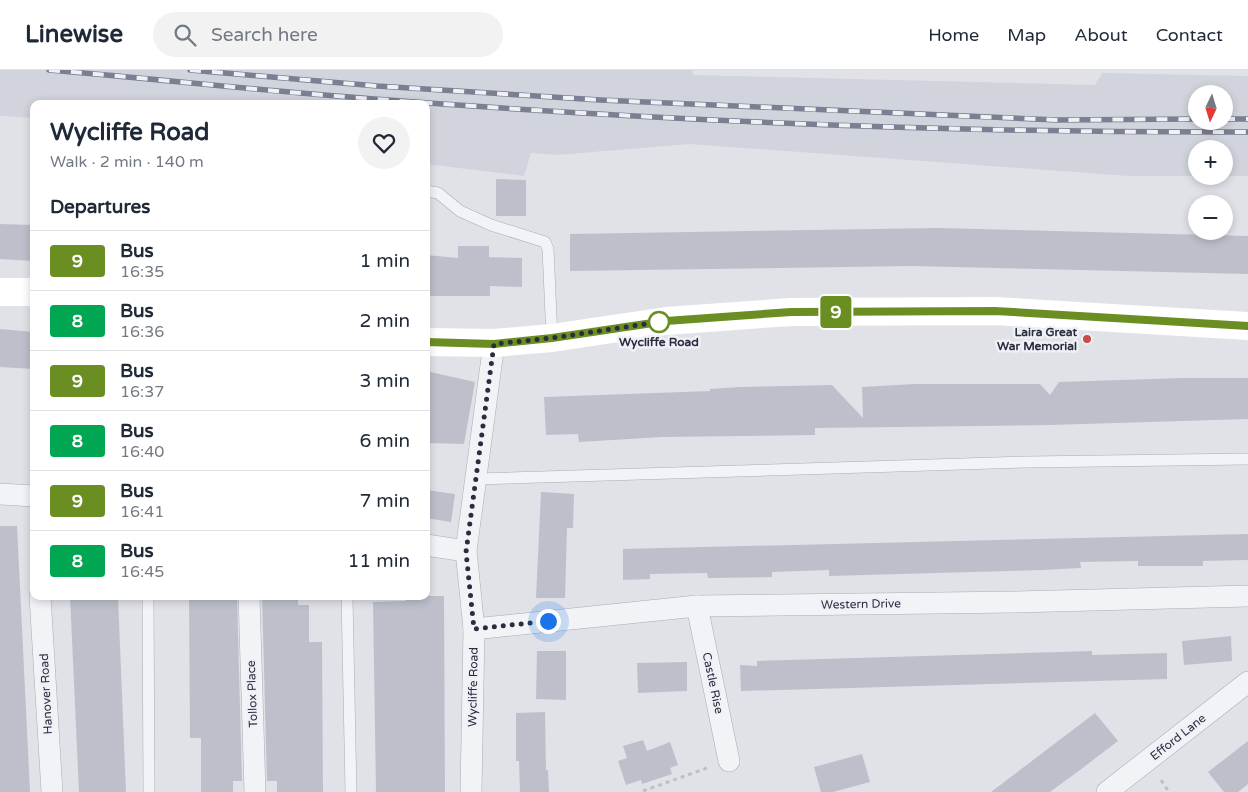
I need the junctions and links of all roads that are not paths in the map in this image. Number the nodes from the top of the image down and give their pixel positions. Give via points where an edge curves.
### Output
1 (430, 192) edge
2 (0, 292) edge
3 (30, 292) edge
4 (1248, 326) edge
5 (552, 338) junction
6 (430, 342) edge
7 (494, 344) junction
8 (1248, 459) edge
9 (477, 479) junction
10 (0, 494) edge
11 (30, 496) edge
12 (430, 546) edge
13 (466, 552) junction
14 (1248, 596) edge
15 (40, 600) edge
16 (148, 600) edge
17 (249, 600) edge
18 (347, 600) edge
19 (697, 606) junction
20 (474, 629) junction
21 (1248, 682) edge
22 (728, 761) road end
23 (52, 792) edge
24 (149, 792) edge
25 (254, 792) edge
26 (351, 792) edge
27 (471, 792) edge
28 (1108, 792) edge

1 - 5 lane via 438,193 460,211 491,225 545,242
2 - 3 main road
4 - 5 main road via 995,311 791,312 666,321
5 - 7 main road
6 - 7 main road
7 - 9 street, Wycliffe Road
8 - 9 lane via 1018,462
9 - 13 street, Wycliffe Road
10 - 11 street
12 - 13 street
13 - 20 street, Wycliffe Road
14 - 19 street, Western Drive
15 - 23 street, Hanover Road
16 - 24 lane
17 - 25 street, Tollox Place
18 - 26 lane
19 - 20 street, Western Drive
19 - 22 street, Castle Rise
20 - 27 street, Wycliffe Road
21 - 28 street, Efford Lane

